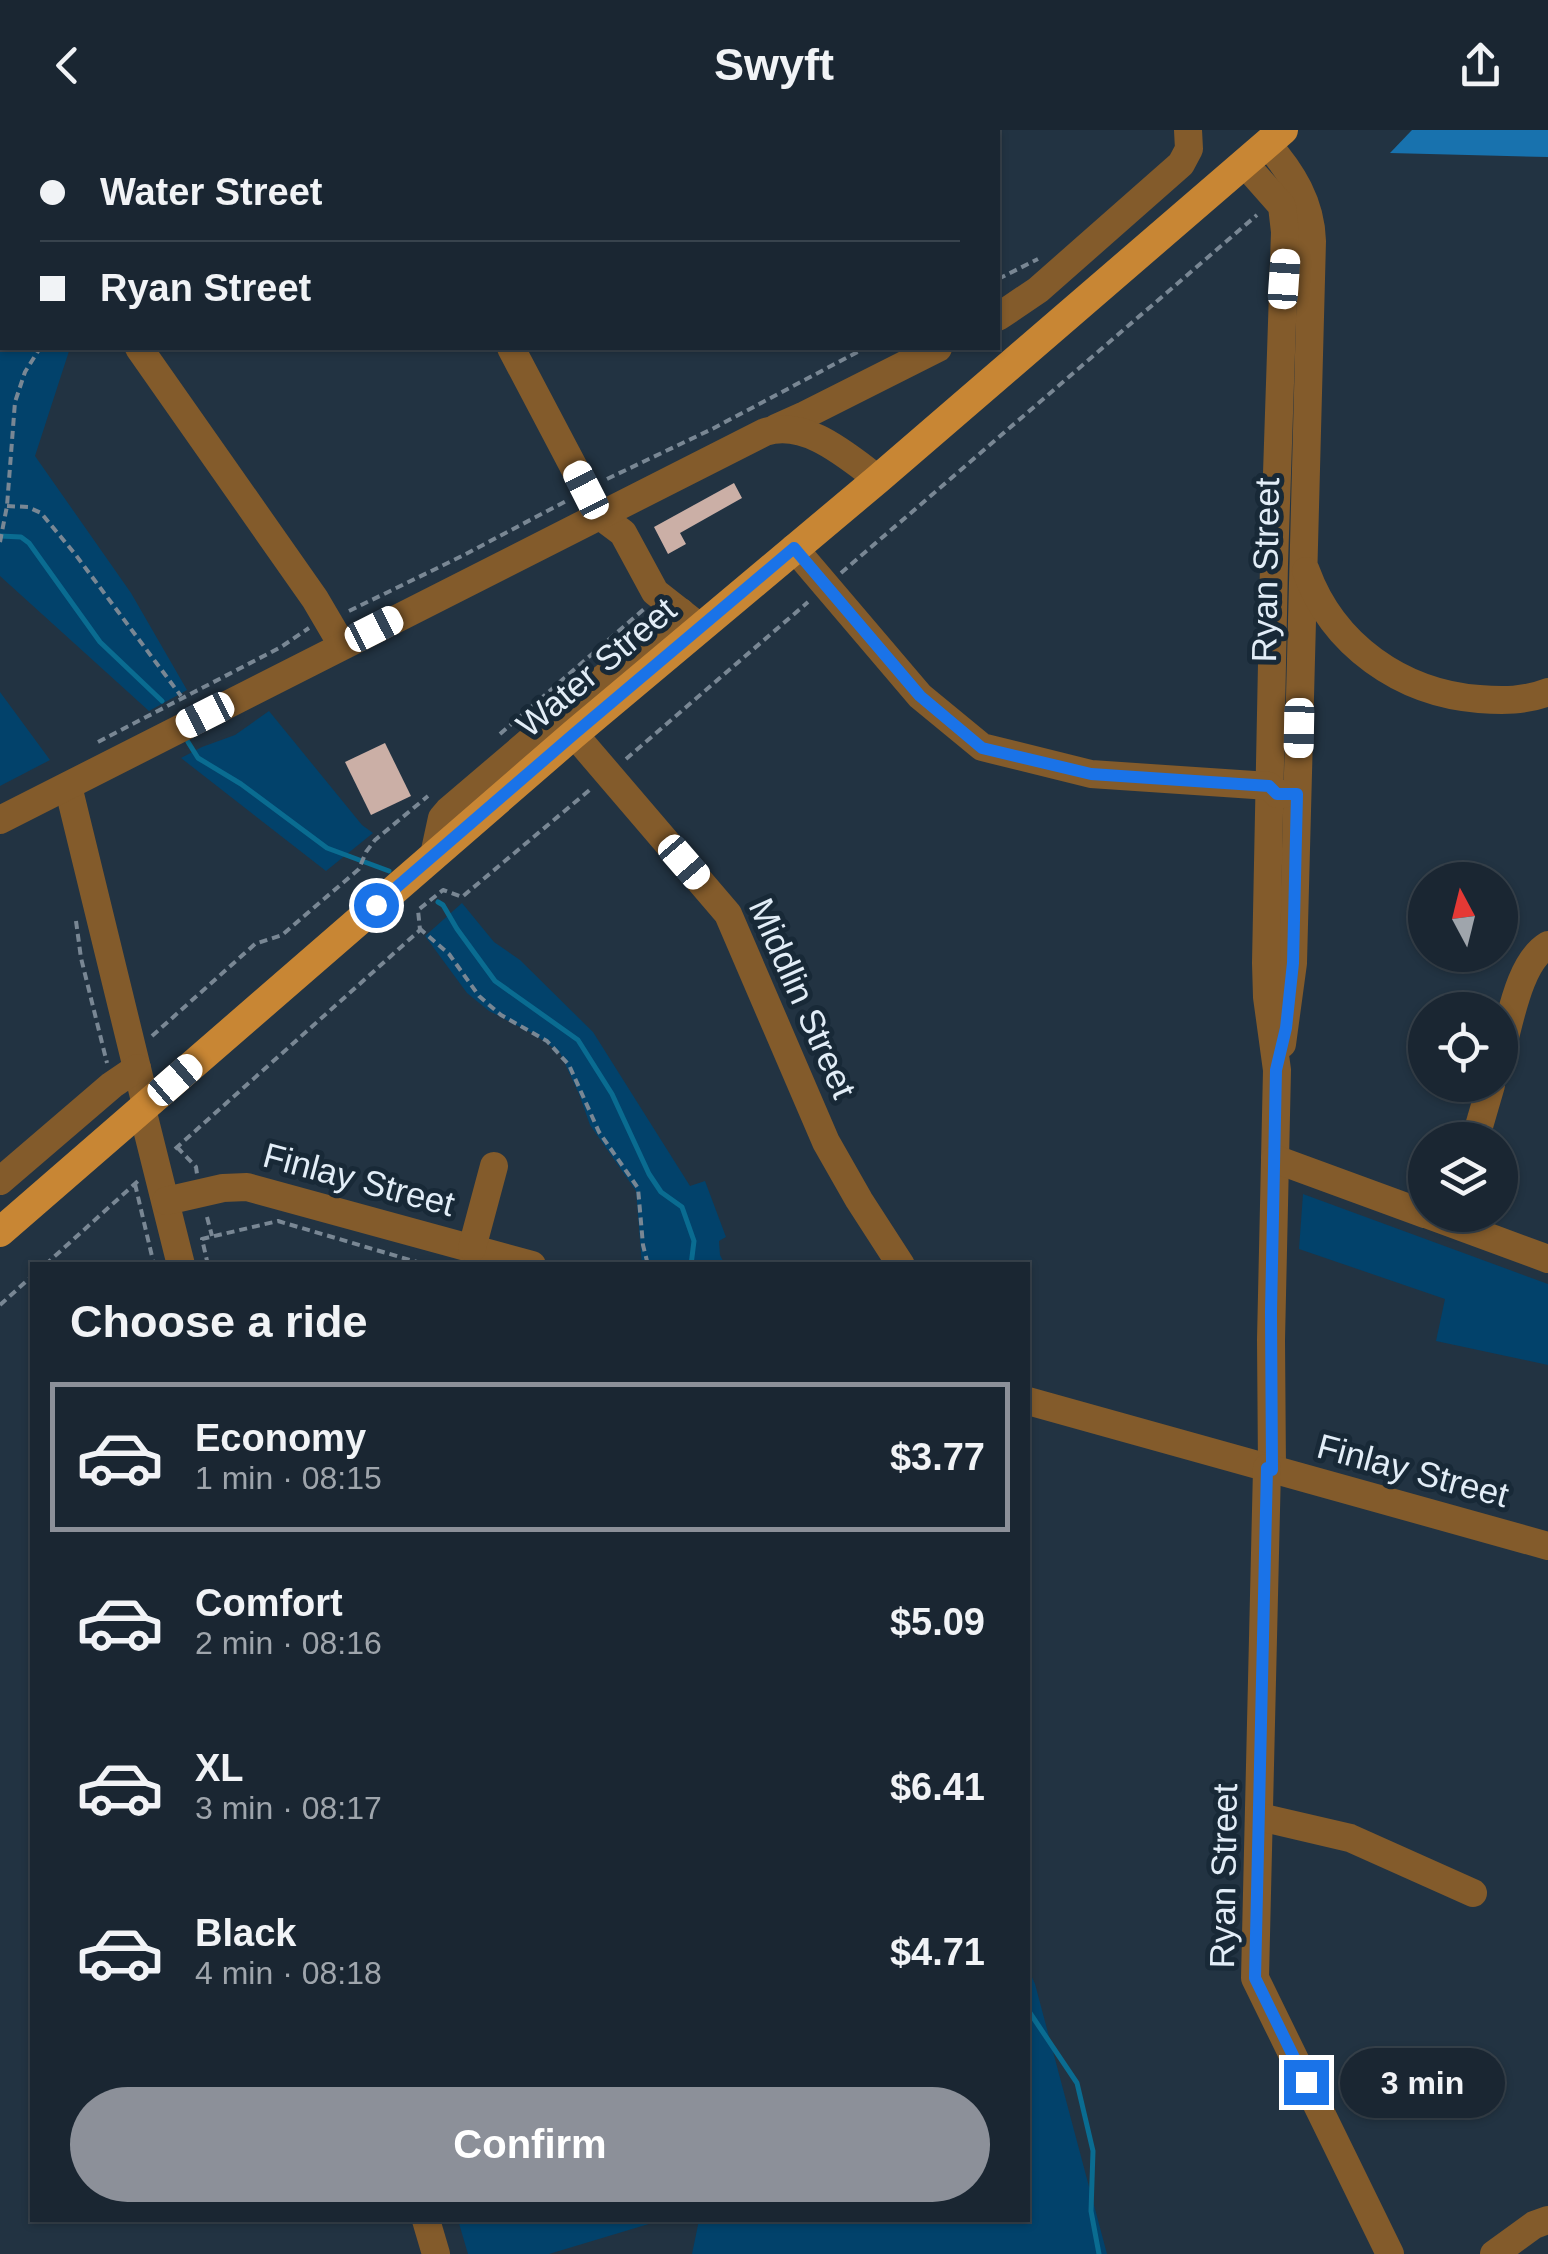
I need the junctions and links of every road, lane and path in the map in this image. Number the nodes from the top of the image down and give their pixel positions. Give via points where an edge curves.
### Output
1 (1188, 130) edge
2 (1265, 146) edge
3 (1286, 248) junction
4 (1000, 316) edge
5 (39, 350) edge
6 (140, 350) edge
7 (512, 350) edge
8 (861, 350) edge
9 (934, 350) edge
10 (766, 432) junction
11 (878, 478) junction
12 (593, 502) junction
13 (8, 506) junction
14 (0, 542) edge
15 (794, 548) junction
16 (1303, 554) junction
17 (826, 586) junction
18 (680, 612) junction
19 (326, 618) junction
20 (342, 645) junction
21 (1358, 650) junction
22 (1300, 662) junction
23 (1548, 692) edge
24 (182, 697) junction
25 (502, 732) dead end
26 (574, 734) junction
27 (97, 743) dead end
28 (608, 774) junction
29 (68, 786) junction
30 (1269, 786) junction
31 (1297, 794) junction
32 (430, 795) dead end
33 (0, 820) edge
34 (434, 855) junction
35 (75, 919) dead end
36 (420, 928) junction
37 (1548, 945) edge
38 (1279, 981) junction
39 (1518, 997) edge
40 (135, 1059) junction
41 (144, 1107) junction
42 (1275, 1159) junction
43 (157, 1165) junction
44 (494, 1166) dead end
45 (0, 1182) edge
46 (135, 1184) junction
47 (166, 1201) junction
48 (1408, 1206) edge
49 (0, 1232) edge
50 (1478, 1232) edge
51 (472, 1248) junction
52 (1548, 1259) edge
53 (48, 1262) edge
54 (153, 1262) edge
55 (180, 1262) edge
56 (207, 1262) edge
57 (417, 1262) edge
58 (521, 1262) edge
59 (647, 1262) edge
60 (898, 1262) edge
61 (30, 1278) edge
62 (0, 1305) edge
63 (1030, 1401) edge
64 (1270, 1469) junction
65 (1548, 1546) edge
66 (1260, 1817) junction
67 (1473, 1893) dead end
68 (1548, 2220) edge
69 (427, 2222) edge
70 (436, 2254) edge
71 (1390, 2254) edge
72 (1494, 2254) edge

1 - 4 street via 1181,164
2 - 3 street, Ryan Street
2 - 11 main road, Water Street
2 - 16 street, Ryan Street via 1299,189 1312,234
3 - 17 path via 1256,214
3 - 30 street, Ryan Street
5 - 13 path via 14,402
6 - 19 street
7 - 12 street
8 - 12 path
9 - 10 street
10 - 11 street via 803,432
10 - 12 street
11 - 15 main road, Water Street
12 - 18 street via 623,533 656,592
12 - 19 path
12 - 20 street
13 - 14 path
13 - 24 path via 41,513
15 - 17 street
15 - 18 main road, Water Street
16 - 21 street via 1317,594
16 - 22 street, Ryan Street
17 - 28 path
17 - 30 street via 920,696 982,748 1091,774
18 - 25 path
18 - 26 main road, Water Street
18 - 34 street via 448,811
19 - 20 street
19 - 24 path
20 - 29 street
21 - 22 street via 1324,642
21 - 23 street via 1405,681 1444,694 1514,700
22 - 31 street, Ryan Street
24 - 27 path
26 - 28 street, Middlin Street
26 - 34 main road, Water Street
28 - 36 path via 462,897 443,890 418,910
28 - 60 street, Middlin Street via 728,914 826,1142
29 - 33 street
29 - 40 street
30 - 31 street via 1277,794
30 - 38 street, Ryan Street
31 - 38 street, Ryan Street
32 - 40 path via 375,840 359,869 282,936 256,944
34 - 41 main road, Water Street
35 - 40 path via 108,1069
36 - 43 path
36 - 59 path via 479,996 547,1041 569,1065 599,1132 638,1188
37 - 39 street via 1527,967
38 - 42 street, Ryan Street via 1284,1036 1276,1070
40 - 41 street
40 - 45 street
41 - 43 street
41 - 49 main road, Water Street
42 - 48 street
42 - 64 street, Ryan Street
43 - 46 path
43 - 47 street
44 - 51 street
46 - 53 path
46 - 54 path
47 - 51 street, Finlay Street via 241,1186
47 - 55 street
50 - 52 street
51 - 58 street, Finlay Street
56 - 57 path via 202,1239 278,1221
61 - 62 path
63 - 64 street, Finlay Street
64 - 65 street, Finlay Street
64 - 66 street, Ryan Street
66 - 67 street via 1350,1838
66 - 71 street, Ryan Street via 1255,1978
68 - 72 street
69 - 70 street

